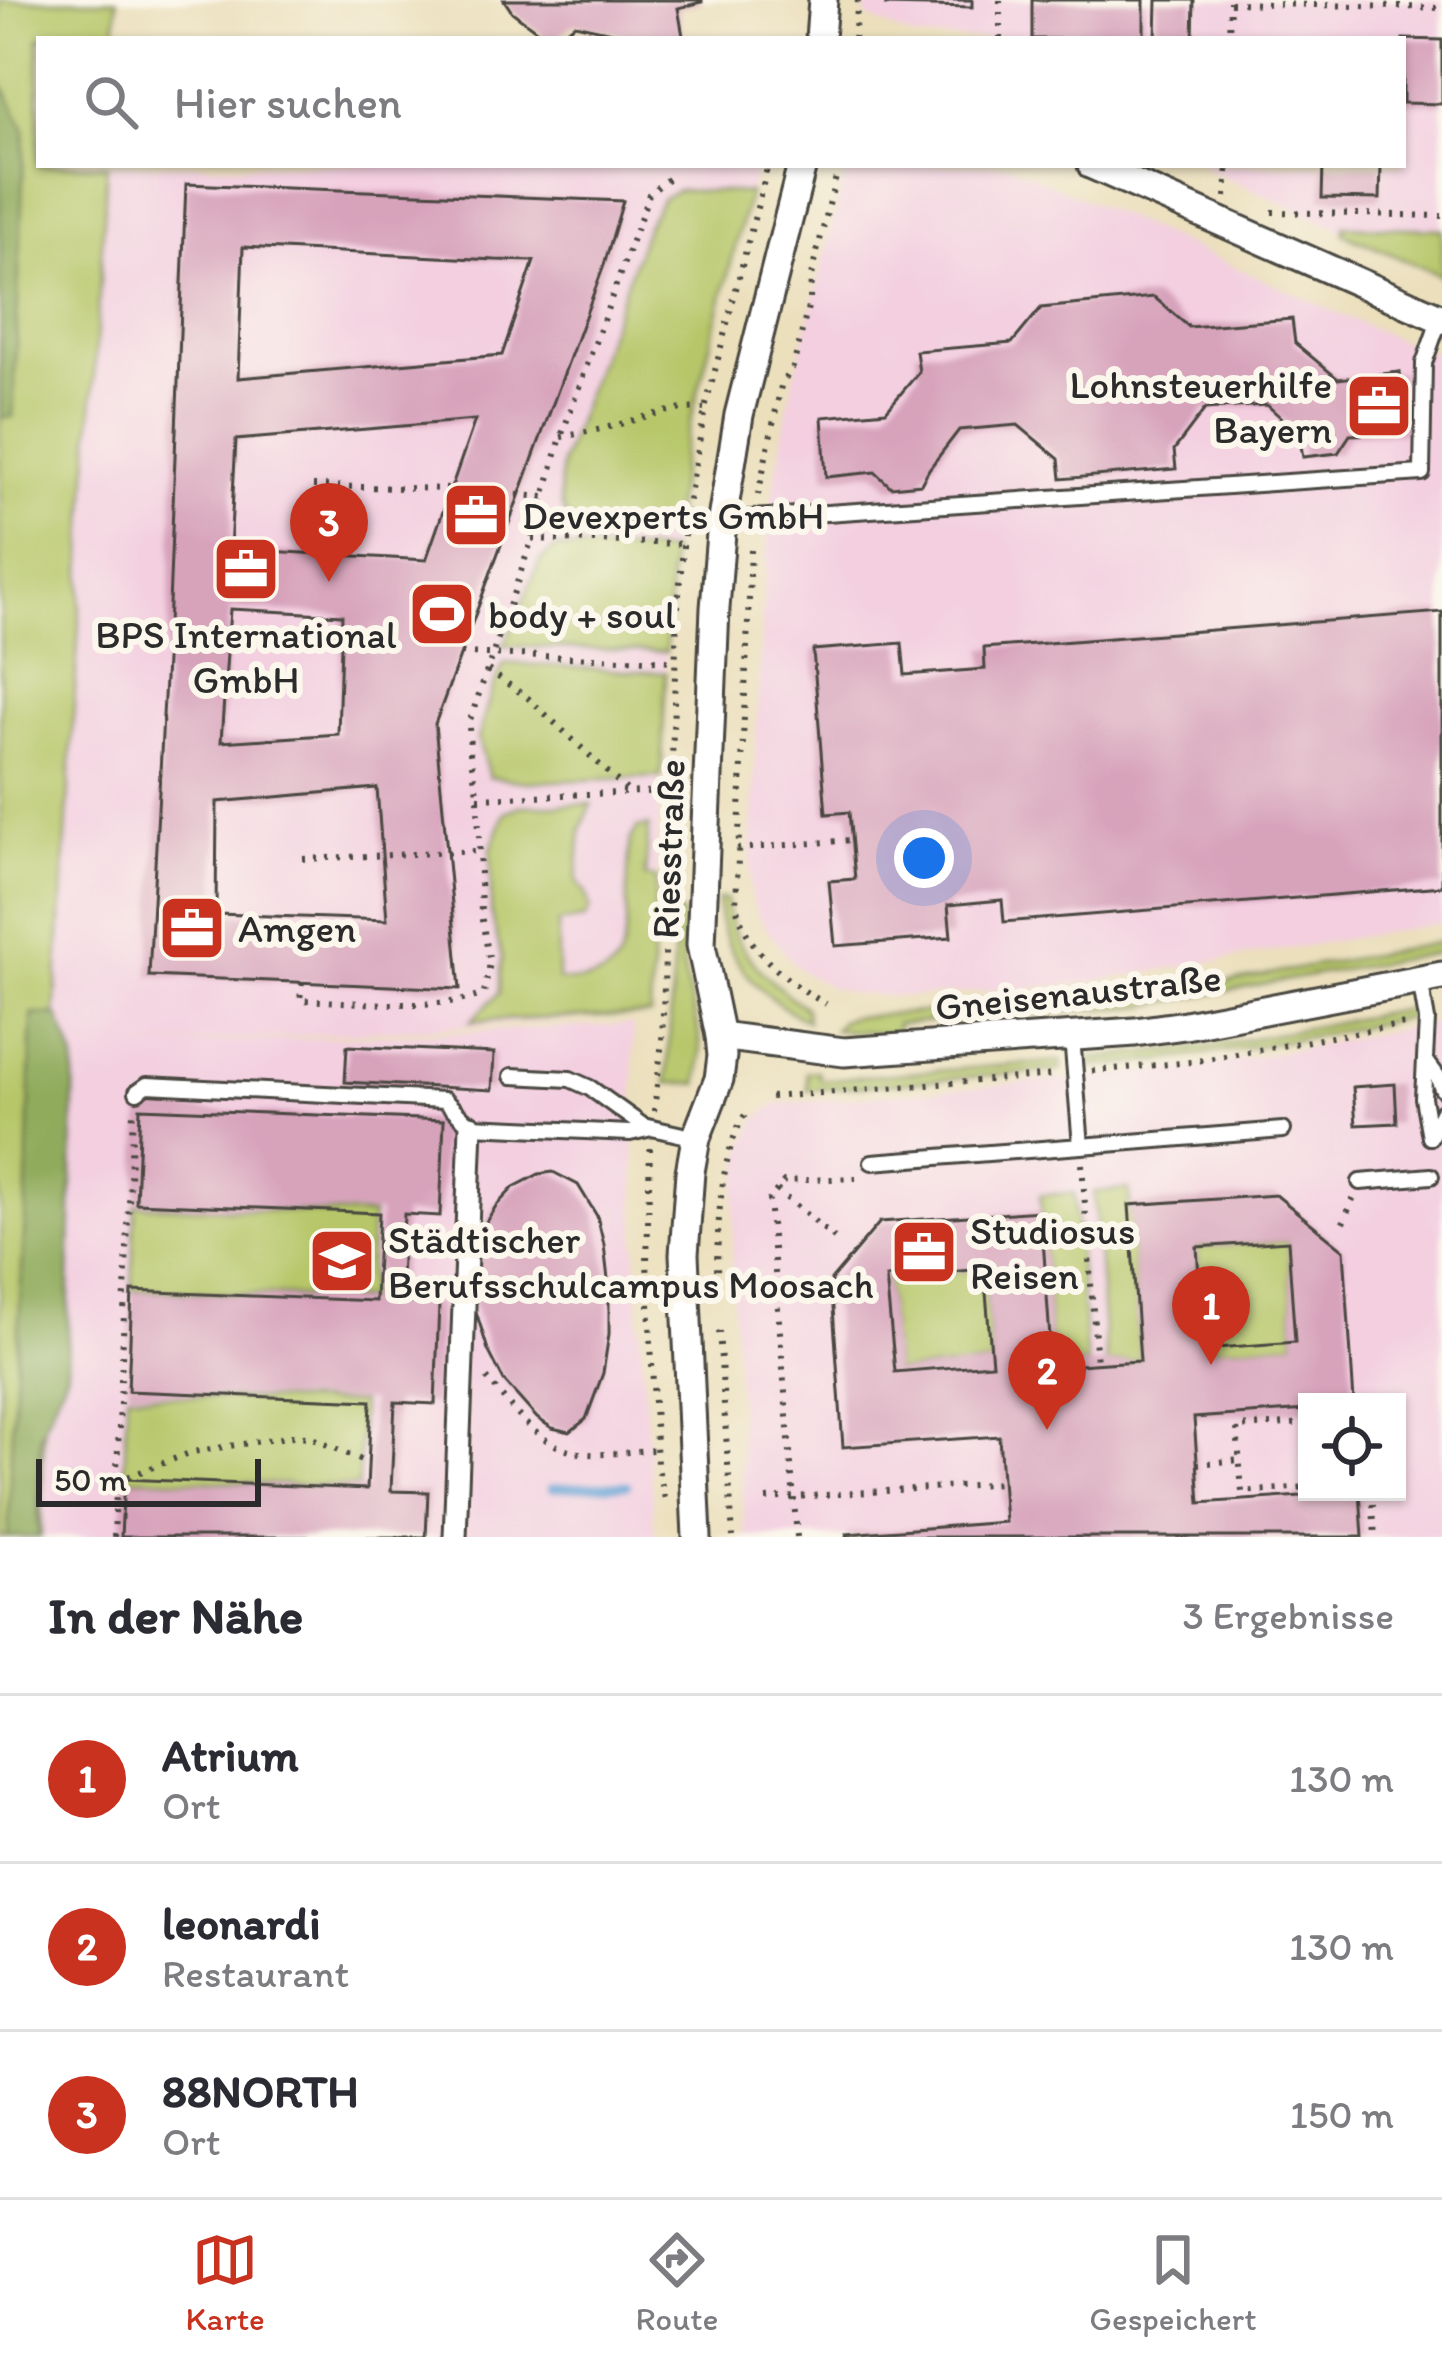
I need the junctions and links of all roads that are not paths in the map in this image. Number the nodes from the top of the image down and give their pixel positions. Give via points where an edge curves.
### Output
1 (823, 0) edge
2 (820, 36) edge
3 (801, 168) edge
4 (1099, 168) edge
5 (1441, 318) edge
6 (722, 520) junction
7 (1431, 978) edge
8 (720, 1036) junction
9 (1072, 1037) junction
10 (1426, 1061) junction
11 (512, 1076) dead end
12 (1442, 1089) edge
13 (137, 1092) road end
14 (1442, 1112) edge
15 (471, 1126) junction
16 (652, 1128) junction
17 (1283, 1130) dead end
18 (696, 1138) junction
19 (1081, 1146) junction
20 (872, 1162) road end
21 (1431, 1176) dead end
22 (1360, 1183) dead end
23 (455, 1535) edge
24 (481, 1537) edge
25 (697, 1537) edge

1 - 2 street
3 - 6 street, Riesstraße via 739,415
4 - 5 street
5 - 6 lane via 1424,364 1421,473
6 - 8 street, Riesstraße via 701,902 701,945
7 - 9 street, Gneisenaustraße via 1185,1025
7 - 10 lane
8 - 9 street, Gneisenaustraße via 844,1052
8 - 18 street, Riesstraße via 719,1079
9 - 19 lane
10 - 12 lane
10 - 14 lane via 1430,1137
11 - 16 lane via 570,1079
13 - 15 lane via 147,1085 445,1100
15 - 16 lane
15 - 23 street
16 - 18 lane
17 - 19 lane
18 - 25 street, Riesstraße via 684,1254
19 - 20 lane
21 - 22 lane
23 - 24 street

